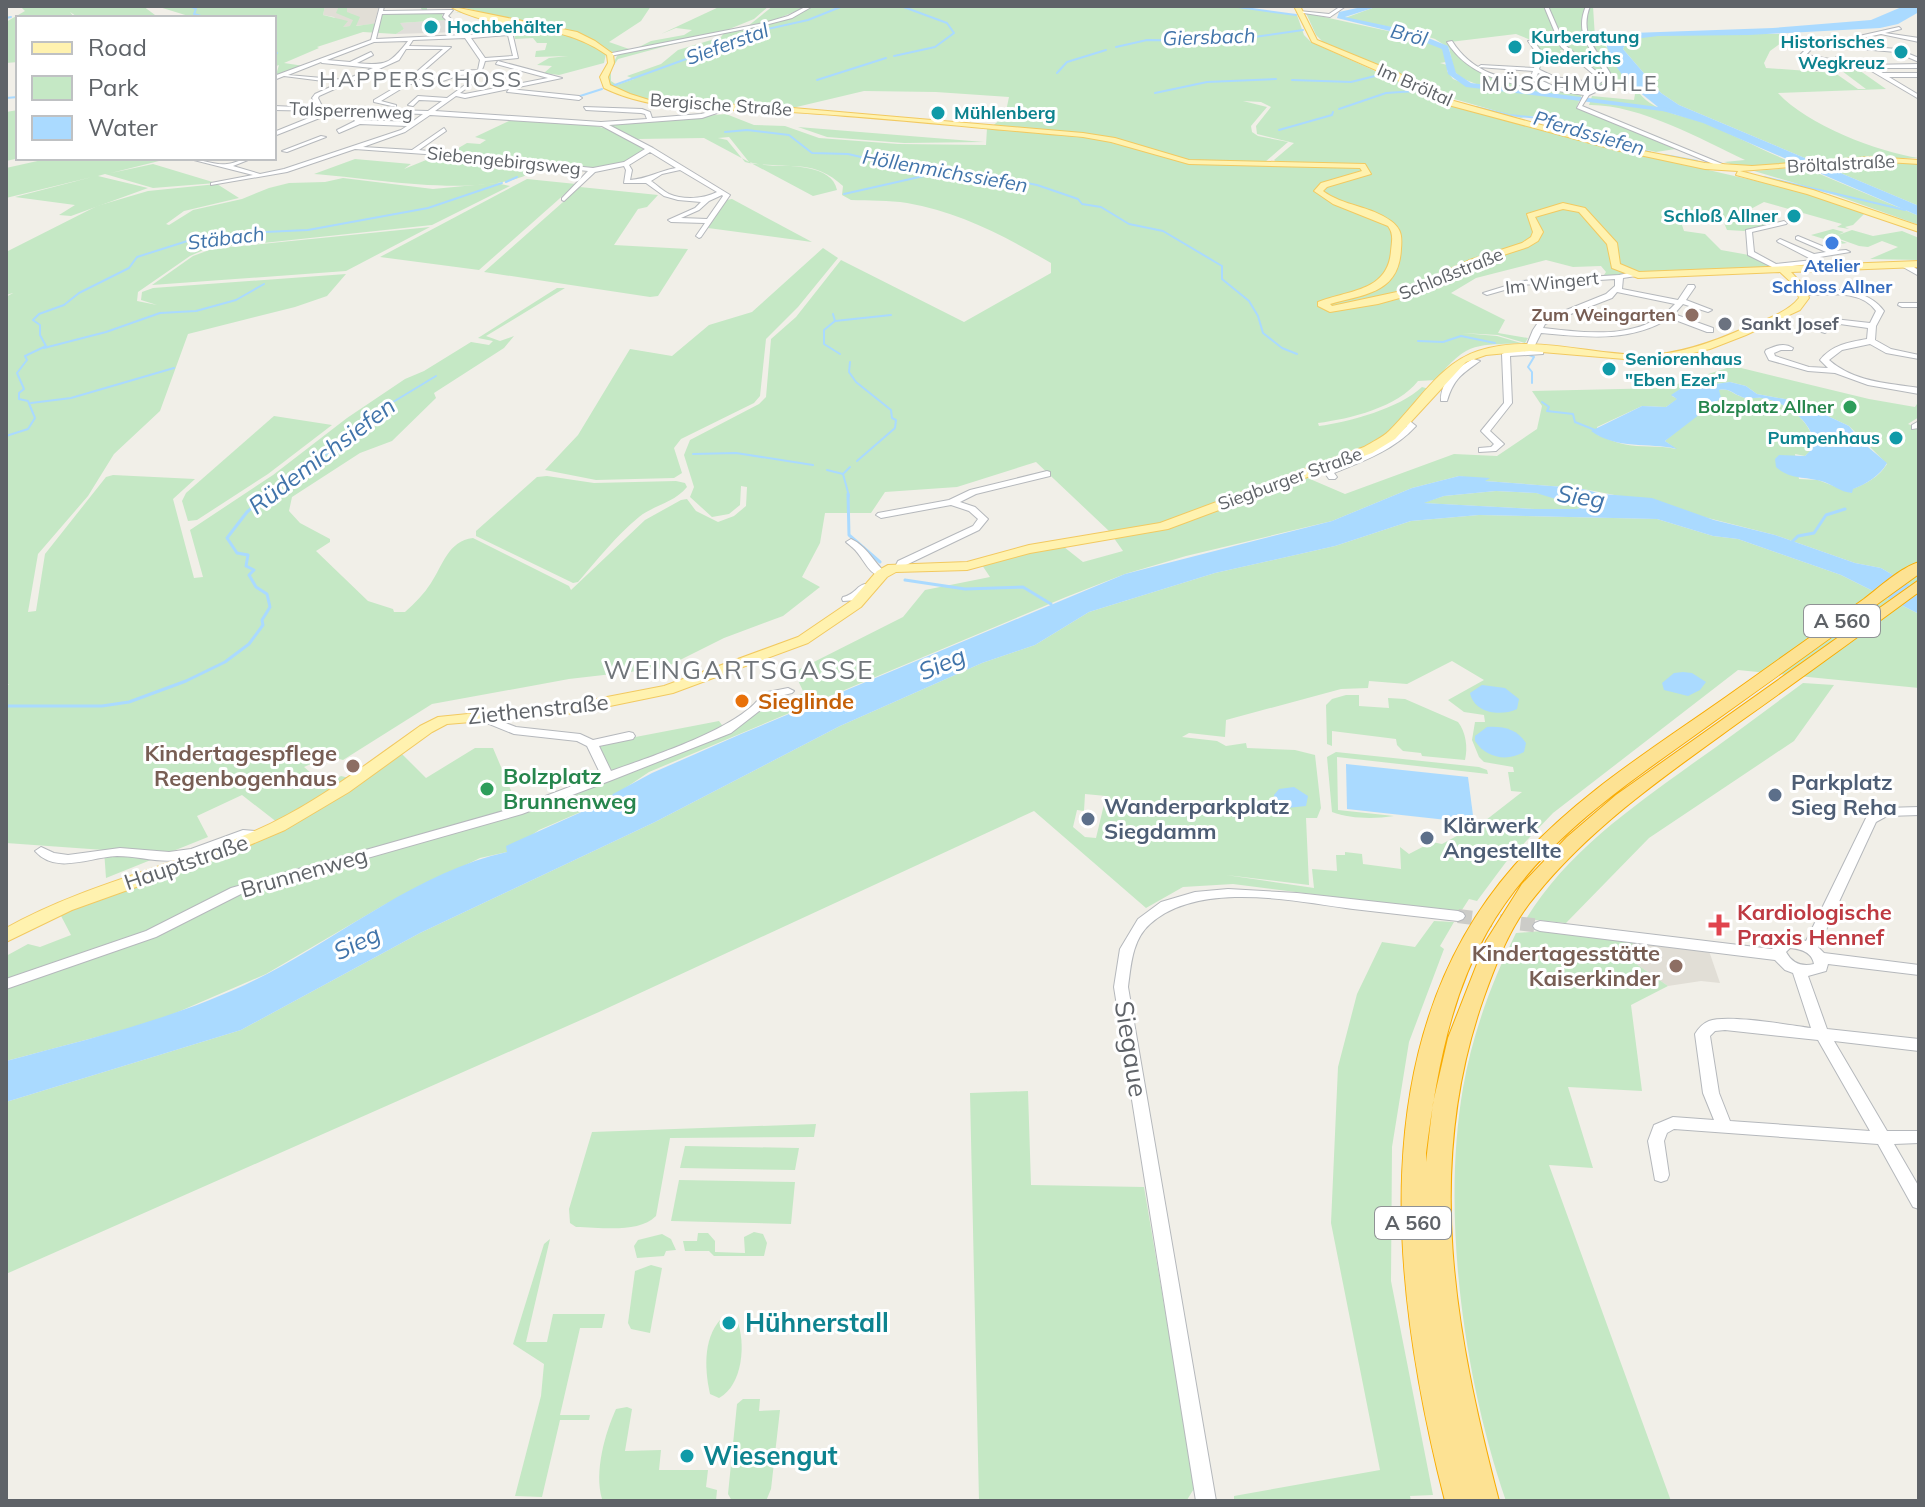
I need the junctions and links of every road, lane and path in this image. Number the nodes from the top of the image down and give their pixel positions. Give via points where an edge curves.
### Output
1 (811, 6) edge
2 (1344, 6) edge
3 (1546, 6) edge
4 (1588, 6) edge
5 (453, 9) edge
6 (1298, 9) edge
7 (381, 10) edge
8 (484, 22) dead end
9 (1899, 28) dead end
10 (498, 34) junction
11 (1882, 34) junction
12 (1873, 36) junction
13 (467, 37) junction
14 (412, 38) junction
15 (373, 41) junction
16 (1531, 41) dead end
17 (1784, 41) dead end
18 (1450, 42) dead end
19 (1918, 44) edge
20 (1813, 45) junction
21 (1823, 46) junction
22 (407, 48) junction
23 (1886, 50) junction
24 (1897, 51) junction
25 (371, 54) dead end
26 (610, 54) junction
27 (1802, 56) junction
28 (1838, 58) dead end
29 (483, 60) junction
30 (319, 61) junction
31 (1919, 63) edge
32 (351, 64) junction
33 (383, 67) junction
34 (1472, 67) junction
35 (1869, 67) junction
36 (1508, 68) junction
37 (1538, 70) junction
38 (480, 71) junction
39 (534, 71) junction
40 (1882, 75) junction
41 (1919, 75) edge
42 (283, 76) junction
43 (276, 78) edge
44 (525, 79) dead end
45 (556, 79) junction
46 (1533, 79) junction
47 (1580, 81) dead end
48 (348, 82) junction
49 (408, 82) junction
50 (429, 83) junction
51 (443, 86) dead end
52 (1551, 87) junction
53 (502, 89) junction
54 (1887, 89) dead end
55 (1902, 89) junction
56 (1919, 89) edge
57 (454, 90) junction
58 (1586, 95) junction
59 (1919, 97) edge
60 (579, 98) junction
61 (445, 99) junction
62 (276, 100) edge
63 (411, 105) junction
64 (435, 105) junction
65 (394, 106) junction
66 (295, 107) junction
67 (321, 107) junction
68 (276, 108) edge
69 (337, 108) junction
70 (586, 108) junction
71 (727, 108) junction
72 (352, 109) junction
73 (361, 112) junction
74 (429, 113) junction
75 (500, 116) junction
76 (650, 120) junction
77 (308, 121) junction
78 (359, 122) junction
79 (412, 124) junction
80 (590, 124) junction
81 (601, 124) junction
82 (276, 125) edge
83 (482, 126) dead end
84 (990, 127) joint
85 (444, 130) dead end
86 (339, 131) dead end
87 (276, 133) edge
88 (323, 137) dead end
89 (354, 148) junction
90 (648, 150) junction
91 (414, 151) junction
92 (308, 159) dead end
93 (197, 160) edge
94 (244, 160) edge
95 (1919, 162) edge
96 (626, 164) junction
97 (1713, 164) junction
98 (225, 167) junction
99 (678, 169) junction
100 (593, 170) junction
101 (1752, 172) junction
102 (264, 176) junction
103 (647, 181) junction
104 (213, 184) dead end
105 (722, 192) junction
106 (564, 199) dead end
107 (707, 200) junction
108 (708, 221) junction
109 (1784, 223) dead end
110 (1919, 229) edge
111 (699, 236) dead end
112 (1798, 238) dead end
113 (1780, 241) dead end
114 (1846, 252) dead end
115 (1834, 253) junction
116 (1813, 256) junction
117 (1919, 264) edge
118 (1906, 265) junction
119 (1781, 268) junction
120 (1633, 274) junction
121 (1919, 274) edge
122 (1615, 276) junction
123 (1691, 287) dead end
124 (1617, 290) junction
125 (1487, 293) dead end
126 (1803, 293) junction
127 (1681, 302) junction
128 (1902, 305) dead end
129 (1919, 305) edge
130 (1708, 310) dead end
131 (1672, 316) junction
132 (1872, 326) junction
133 (1537, 330) junction
134 (1710, 330) dead end
135 (1822, 331) dead end
136 (1871, 341) junction
137 (1535, 347) junction
138 (1789, 348) dead end
139 (1919, 357) edge
140 (1476, 361) dead end
141 (1834, 371) junction
142 (1443, 390) junction
143 (1919, 391) edge
144 (1406, 421) junction
145 (1482, 450) dead end
146 (1047, 474) dead end
147 (1332, 477) dead end
148 (952, 502) junction
149 (881, 515) dead end
150 (851, 542) dead end
151 (1029, 549) joint
152 (900, 567) junction
153 (1919, 567) edge
154 (878, 572) junction
155 (1919, 585) edge
156 (847, 599) dead end
157 (788, 691) dead end
158 (476, 715) junction
159 (629, 736) dead end
160 (592, 744) junction
161 (360, 776) joint
162 (608, 777) junction
163 (1919, 811) edge
164 (254, 838) junction
165 (41, 851) dead end
166 (1458, 916) tunnel mouth
167 (1540, 926) tunnel mouth
168 (6, 936) edge
169 (1815, 953) junction
170 (1779, 955) junction
171 (1799, 970) junction
172 (1919, 970) edge
173 (6, 984) edge
174 (1822, 1033) junction
175 (1919, 1045) edge
176 (1724, 1126) junction
177 (1919, 1137) edge
178 (1881, 1138) junction
179 (1661, 1175) dead end
180 (1919, 1202) edge
181 (1206, 1501) edge
182 (1459, 1501) edge
183 (1485, 1501) edge

1 - 26 street via 765,24
2 - 6 street via 1330,16
3 - 58 street via 1563,46 1602,79 1588,87
4 - 58 street via 1583,19 1586,42 1612,83
5 - 7 street
5 - 13 street via 445,16
5 - 26 main road via 561,31
6 - 97 main road, Im Bröltal via 1319,44 1440,100 1616,148
7 - 15 street
8 - 10 street
9 - 11 street
10 - 13 street
10 - 29 street via 510,33 516,57
11 - 12 street
11 - 19 street
12 - 21 street
12 - 23 street via 1870,42
13 - 14 street
13 - 29 street
14 - 15 street
14 - 22 street
15 - 30 street
16 - 37 street via 1541,55
17 - 20 street
18 - 34 street
19 - 24 street
20 - 21 street
20 - 27 street
21 - 23 street
22 - 33 street
22 - 49 street via 448,47
23 - 24 street
24 - 31 street
25 - 32 street
26 - 71 main road, Bergische Straße via 604,77 614,91 657,103
27 - 28 street via 1840,62
27 - 35 street via 1808,66
29 - 38 street
29 - 39 street
30 - 32 street
30 - 42 street
31 - 35 street
32 - 33 street
33 - 48 street
34 - 36 street
34 - 52 street via 1507,80
35 - 40 street
36 - 37 street
36 - 46 street
37 - 46 street
37 - 47 street
38 - 50 street
38 - 57 street via 466,87
39 - 44 street
39 - 45 street
40 - 41 street
40 - 55 street
42 - 43 street
42 - 48 street
45 - 53 street
45 - 60 street
46 - 52 street
48 - 67 street via 317,95
49 - 50 street
49 - 65 street via 376,101
50 - 51 street via 425,86
52 - 58 street
53 - 57 street via 465,96
53 - 60 street
54 - 55 street
55 - 56 street
55 - 59 street
57 - 61 street
58 - 97 street via 1579,107 1591,114
60 - 70 street
61 - 63 street via 418,98
61 - 64 street
62 - 66 street
63 - 64 street
63 - 65 street
64 - 74 street
65 - 72 street
66 - 67 street, Talsperrenweg
66 - 68 street, Talsperrenweg
67 - 69 street, Talsperrenweg
69 - 72 street, Talsperrenweg
69 - 77 street
70 - 76 street via 642,111
70 - 80 street
71 - 76 street, Talsperrenweg via 711,115
71 - 84 main road, Bergische Straße
72 - 73 street, Talsperrenweg
73 - 74 street, Talsperrenweg
73 - 78 street via 355,117
74 - 75 street, Talsperrenweg
74 - 79 street
75 - 80 street, Talsperrenweg
75 - 83 street
76 - 81 street, Talsperrenweg
77 - 82 street
77 - 87 street
78 - 79 street
78 - 86 street
79 - 89 street
80 - 81 street, Talsperrenweg
81 - 90 street
84 - 120 main road, Schloßstraße via 1100,137 1189,162 1366,168 1366,173 1318,191 1393,228 1395,265 1373,288 1322,304 1328,309 1402,295 1525,245 1538,233 1530,216 1563,206 1586,213 1612,243 1615,266
85 - 91 street, Siebengebirgsweg
88 - 92 street via 281,150
89 - 91 street, Siebengebirgsweg
89 - 102 street
90 - 96 street, Siebengebirgsweg
90 - 99 street
91 - 100 street, Siebengebirgsweg
93 - 98 street
94 - 98 street
95 - 101 main road, Bröltalstraße via 1854,160
96 - 100 street, Siebengebirgsweg
96 - 103 street via 626,182
97 - 101 street
97 - 101 main road, Im Bröltal
98 - 102 street
99 - 103 street
99 - 105 street
100 - 106 street, Siebengebirgsweg
101 - 110 main road
102 - 104 street
103 - 107 street via 666,195
105 - 107 street
105 - 108 street via 727,195
107 - 108 street via 671,220
108 - 111 street
109 - 119 street via 1748,231 1751,253
112 - 115 street
113 - 116 street
114 - 115 street
115 - 116 street
116 - 119 street via 1820,261
117 - 118 main road
118 - 119 main road
118 - 121 street
119 - 120 main road
119 - 126 main road
120 - 122 street, Im Wingert
122 - 124 street
122 - 125 street, Im Wingert via 1522,283
123 - 127 street
124 - 127 street
124 - 133 street via 1549,318
126 - 132 street via 1852,295 1873,302 1880,311
126 - 137 main road, Siegburger Straße via 1796,308 1766,323 1667,356 1615,357
127 - 130 street
127 - 131 street
128 - 129 street
131 - 133 street via 1644,328 1607,334
131 - 134 street
132 - 135 street via 1836,321
132 - 136 street
133 - 137 street
136 - 139 street
136 - 141 street via 1829,353 1824,360
137 - 142 main road, Siegburger Straße via 1509,347 1462,360
137 - 145 street via 1540,352 1506,354 1508,403 1485,431 1500,444
138 - 141 street via 1769,352 1782,362
140 - 142 street
141 - 143 street
142 - 144 main road, Siegburger Straße
144 - 147 street via 1412,426 1403,435 1380,451 1329,472
144 - 151 main road, Siegburger Straße via 1368,450 1163,526
146 - 148 street
148 - 149 street
148 - 152 street via 983,519 976,528
150 - 154 street
151 - 152 main road, Ziethenstraße via 967,566
152 - 154 main road, Ziethenstraße
153 - 182 highway, A 560 via 1586,805 1508,885 1468,948 1429,1053 1414,1143 1416,1293 1426,1369
154 - 156 street via 855,598
154 - 158 main road, Ziethenstraße via 864,598 803,640 668,690 576,708
155 - 183 highway, A 560 via 1605,812 1521,901 1489,956 1455,1043 1436,1187 1448,1344
157 - 162 street, Brunnenweg via 767,695 714,736
158 - 160 street via 514,730 568,735
158 - 161 main road, Ziethenstraße via 426,729
159 - 160 street
160 - 162 street
161 - 164 main road, Hauptstraße
162 - 173 street, Brunnenweg via 518,811 236,891 151,934
163 - 169 street via 1885,812 1871,819
164 - 165 street via 243,834 163,857 119,852 73,859
164 - 168 main road, Hauptstraße via 66,902
166 - 181 street, Siegaue via 1220,892 1196,895 1152,913 1127,942 1121,987
167 - 170 street
169 - 170 street via 1787,943
169 - 171 street via 1817,969
169 - 172 street
170 - 171 street
171 - 174 street
174 - 175 street
174 - 176 street via 1725,1024 1702,1034 1711,1093
174 - 178 street
176 - 178 street
176 - 179 street via 1673,1123 1660,1129 1656,1141
177 - 178 street
178 - 180 street

